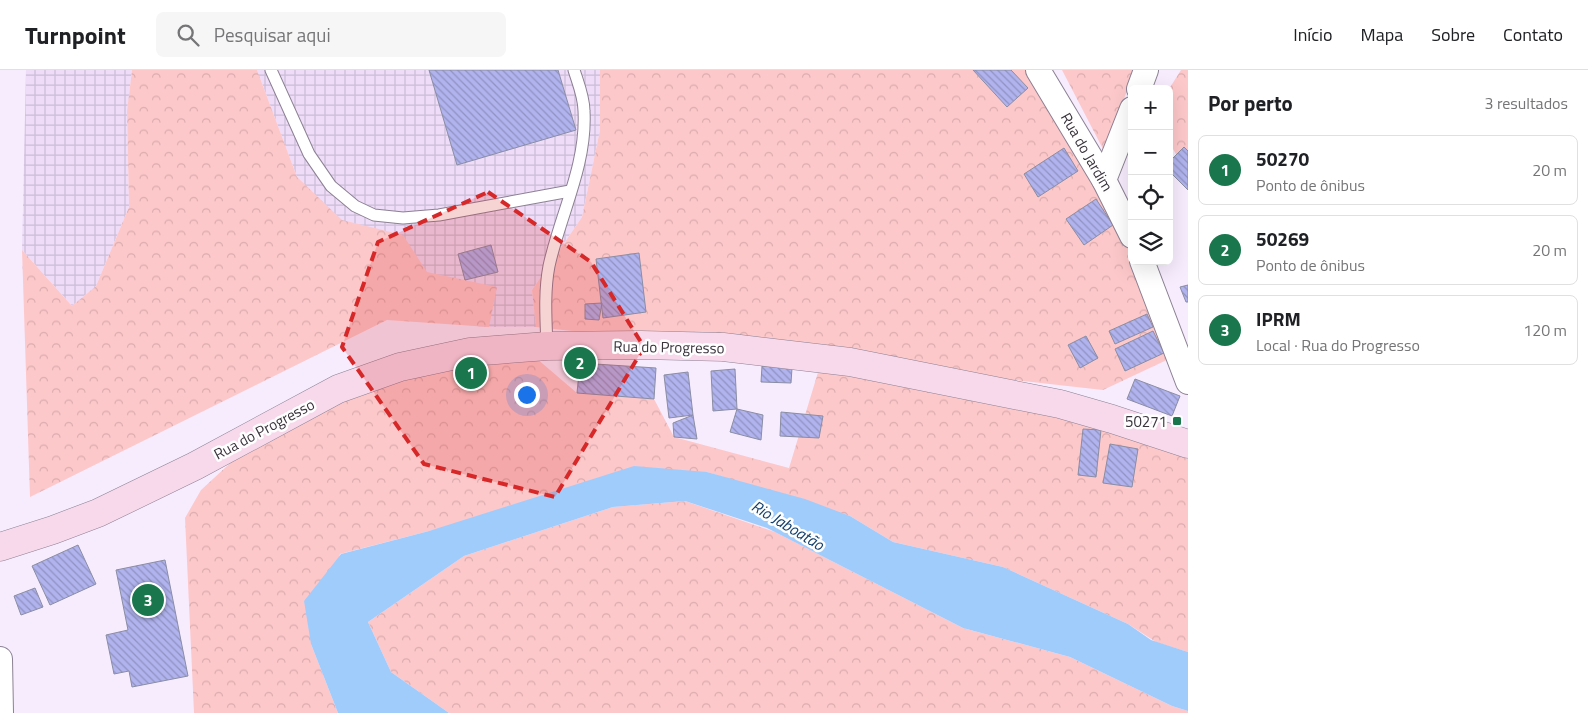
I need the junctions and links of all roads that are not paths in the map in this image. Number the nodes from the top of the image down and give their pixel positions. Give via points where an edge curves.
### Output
1 (271, 70) edge
2 (574, 70) edge
3 (1038, 70) edge
4 (1146, 70) edge
5 (1140, 85) edge
6 (1128, 118) edge
7 (1104, 180) junction
8 (570, 191) junction
9 (1128, 228) edge
10 (1144, 265) edge
11 (547, 346) junction
12 (1188, 382) edge
13 (1188, 444) edge
14 (0, 547) edge
15 (0, 659) edge
16 (1, 713) edge

1 - 8 lane via 309,154 331,186 355,206 374,215 403,218 439,215
2 - 8 lane via 584,108 585,130 581,157
3 - 7 street, Rua do Jardim
4 - 5 street
6 - 7 street
7 - 9 street, Rua do Jardim
8 - 11 lane via 546,281
10 - 12 street
11 - 13 street, Rua do Progresso via 723,347 850,362 1060,404
11 - 14 street, Rua do Progresso via 470,352 400,367 338,389 195,466 98,513
15 - 16 street

